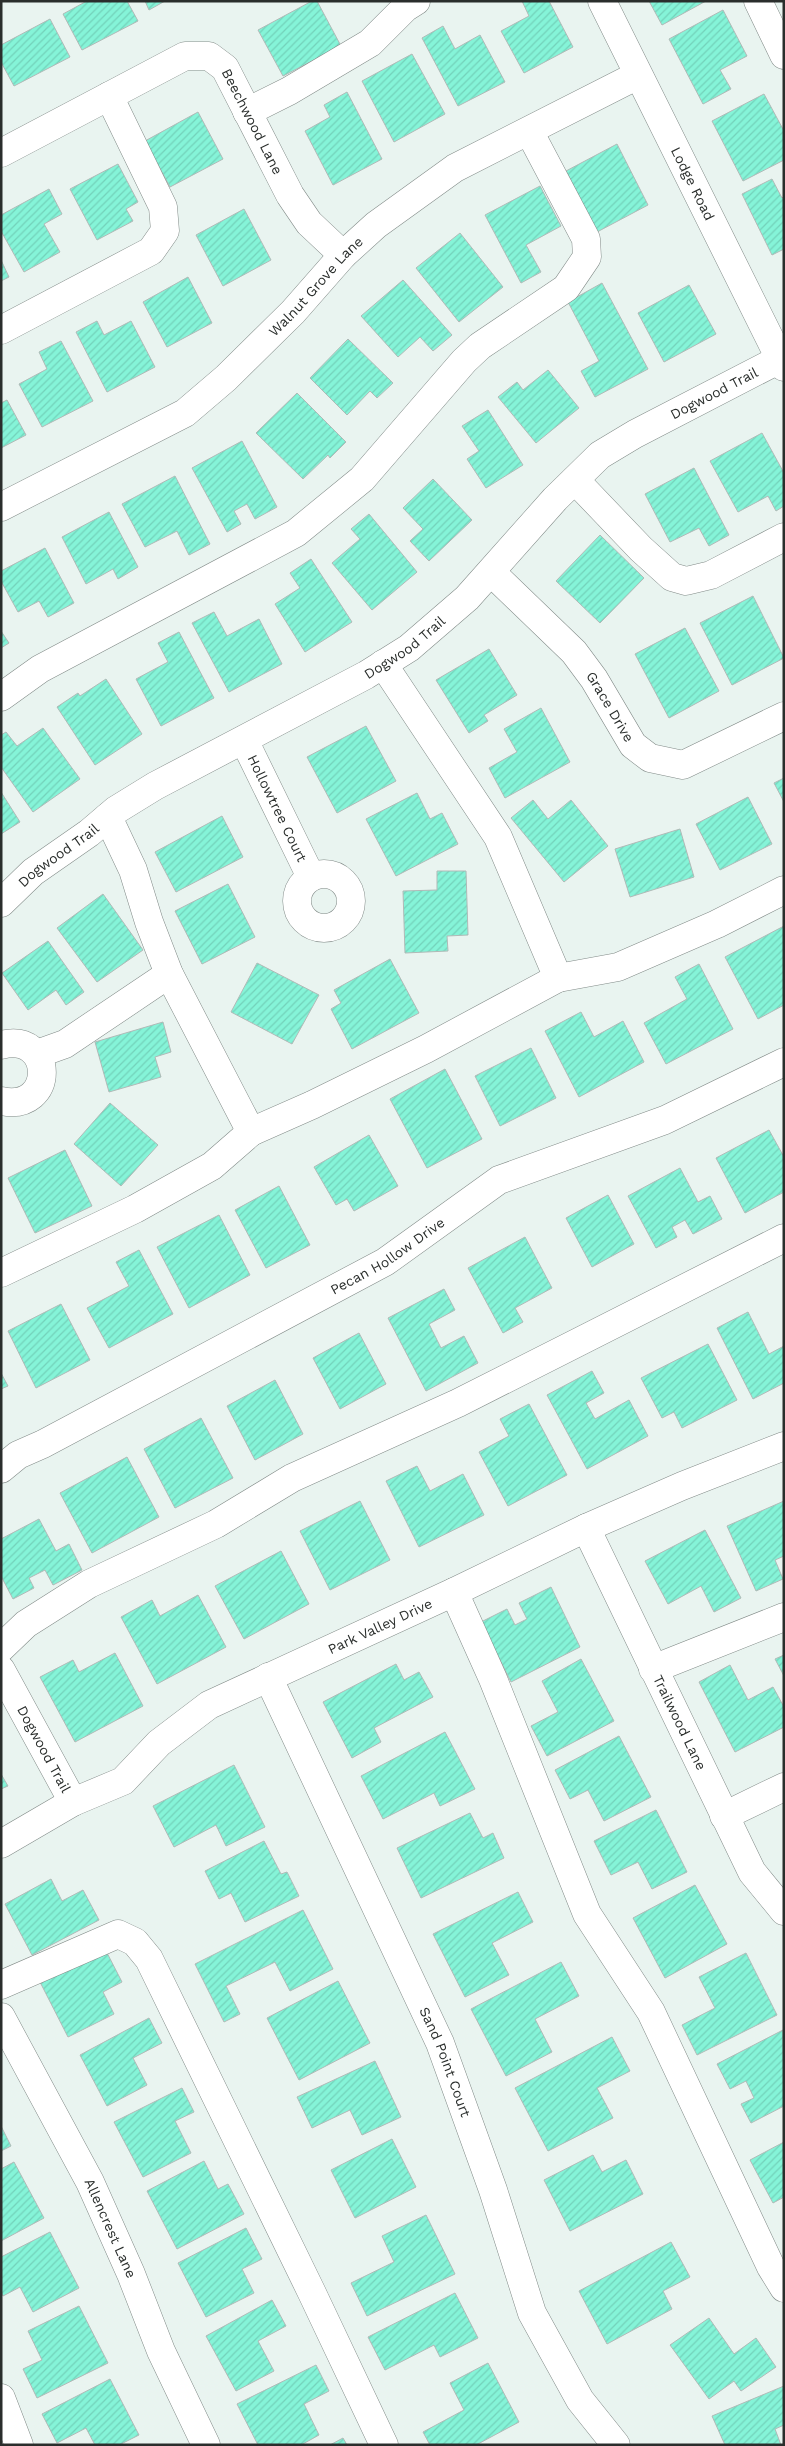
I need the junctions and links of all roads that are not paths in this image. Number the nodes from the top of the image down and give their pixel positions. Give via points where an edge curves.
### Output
1 (416, 1) edge
2 (602, 1) edge
3 (758, 1) edge
4 (784, 55) edge
5 (638, 75) junction
6 (109, 96) junction
7 (247, 112) junction
8 (529, 131) junction
9 (1, 152) edge
10 (343, 255) junction
11 (1, 330) edge
12 (782, 363) edge
13 (575, 480) junction
14 (1, 507) edge
15 (784, 537) edge
16 (490, 572) junction
17 (383, 664) junction
18 (1, 698) edge
19 (784, 716) edge
20 (244, 740) junction
21 (108, 817) junction
22 (311, 877) dead end
23 (784, 890) edge
24 (1, 903) edge
25 (169, 974) junction
26 (558, 978) junction
27 (1, 1045) edge
28 (37, 1054) junction
29 (784, 1062) edge
30 (1, 1100) edge
31 (251, 1132) junction
32 (784, 1238) edge
33 (1, 1273) edge
34 (784, 1446) edge
35 (1, 1469) edge
36 (586, 1528) junction
37 (454, 1592) junction
38 (784, 1617) edge
39 (1, 1648) edge
40 (1, 1670) edge
41 (653, 1670) junction
42 (268, 1677) junction
43 (784, 1787) edge
44 (73, 1802) junction
45 (724, 1816) junction
46 (1, 1844) edge
47 (784, 1911) edge
48 (1, 1985) edge
49 (1, 2016) edge
50 (784, 2288) edge
51 (1, 2398) edge
52 (19, 2445) edge
53 (206, 2445) edge
54 (384, 2445) edge
55 (616, 2445) edge

1 - 7 street via 370,43
2 - 5 street, Lodge Road
3 - 4 street
5 - 8 street, Walnut Grove Lane
5 - 12 street, Lodge Road
6 - 7 street, Beechwood Lane via 185,56 209,56 225,68
6 - 9 street, Beechwood Lane
6 - 11 street via 163,207 164,231 151,251
7 - 10 street, Beechwood Lane via 299,209
8 - 10 street, Walnut Grove Lane via 455,168 376,225
8 - 18 street via 586,239 587,257 566,288 474,351 362,480 296,533 40,669
10 - 14 street, Walnut Grove Lane via 226,378 185,413
12 - 13 street, Dogwood Trail via 635,434 600,455
13 - 15 street via 641,549 672,577 686,581 711,575
13 - 16 street, Dogwood Trail
16 - 17 street, Dogwood Trail via 460,604 408,648
16 - 19 street, Grace Drive via 574,652 633,745 650,758 683,766
17 - 20 street, Dogwood Trail
17 - 26 street via 498,837
20 - 21 street, Dogwood Trail via 155,786
20 - 22 street, Hollowtree Court
21 - 24 street, Dogwood Trail via 33,872
21 - 25 street via 133,870
23 - 26 street via 717,924 618,967
25 - 28 street via 65,1044
25 - 31 street
26 - 31 street via 426,1049 312,1106
27 - 28 street via 20,1044
28 - 30 street via 43,1072 37,1091 21,1102
29 - 35 street, Pecan Hollow Drive via 665,1120 500,1180 385,1262 18,1455
31 - 33 street via 204,1171 127,1213
32 - 39 street via 458,1403 292,1478 216,1524 89,1584 26,1624
34 - 36 street, Park Valley Drive
36 - 37 street, Park Valley Drive
36 - 41 street, Trailwood Lane
37 - 42 street, Park Valley Drive
37 - 50 street via 493,1679 587,1914 651,2012 771,2267
38 - 41 street
40 - 44 street, Dogwood Trail
41 - 45 street, Trailwood Lane
42 - 44 street, Park Valley Drive via 209,1705 159,1743 124,1781
42 - 55 street, Sand Point Court via 440,2043 493,2190 532,2313 580,2400
43 - 45 street
44 - 46 street, Park Valley Drive
45 - 47 street, Trailwood Lane via 752,1872
48 - 54 street via 118,1934 135,1942 149,1959
49 - 53 street, Allencrest Lane via 90,2182 132,2274 161,2351
51 - 52 street

